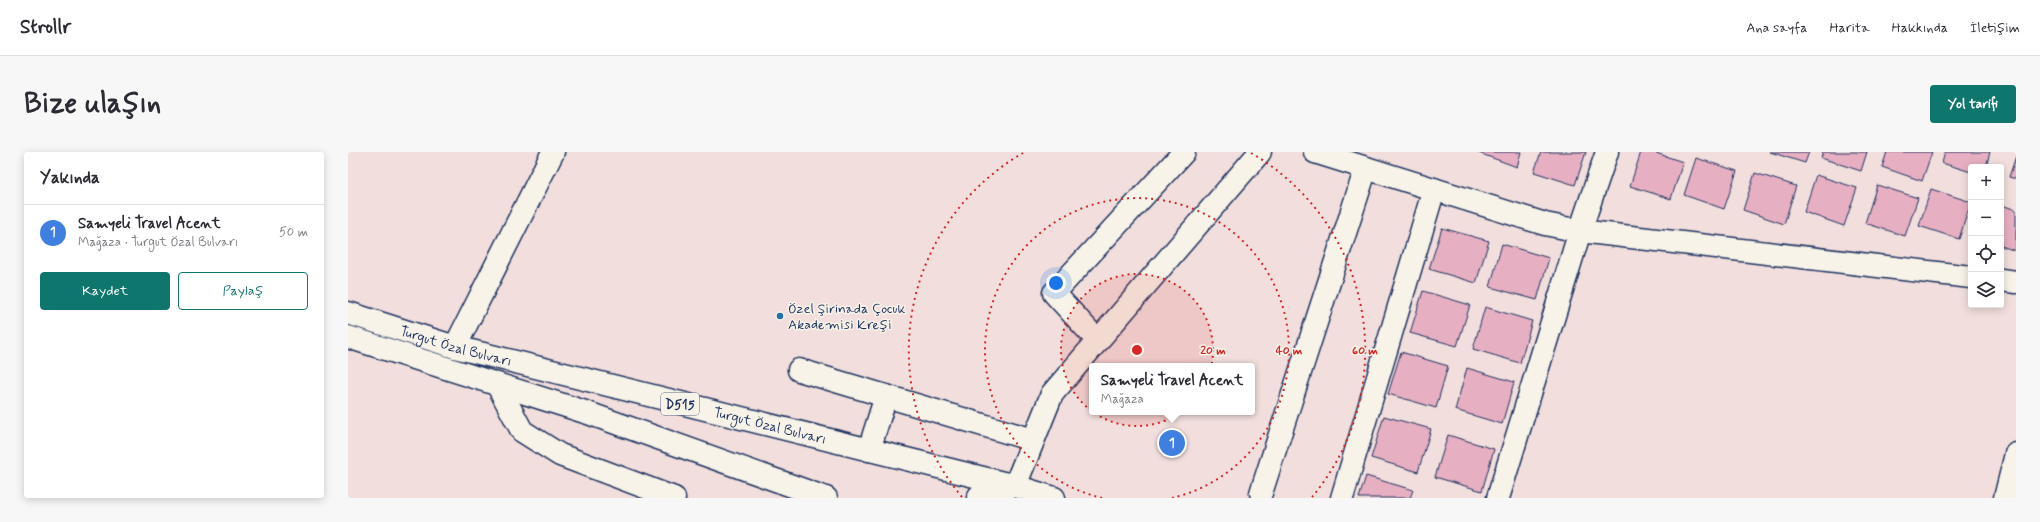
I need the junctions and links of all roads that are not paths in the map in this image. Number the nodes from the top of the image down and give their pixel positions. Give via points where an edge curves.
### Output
1 (553, 152) edge
2 (1184, 152) edge
3 (1260, 152) edge
4 (1315, 152) edge
5 (1607, 152) edge
6 (1366, 168) junction
7 (1434, 189) junction
8 (1580, 231) junction
9 (1968, 276) edge
10 (2004, 280) edge
11 (2016, 282) edge
12 (348, 313) edge
13 (348, 337) edge
14 (1098, 341) junction
15 (455, 347) junction
16 (799, 370) dead end
17 (497, 384) junction
18 (886, 396) junction
19 (1033, 440) junction
20 (869, 450) junction
21 (2016, 454) edge
22 (1014, 486) junction
23 (1261, 493) dead end
24 (674, 498) edge
25 (826, 498) edge
26 (978, 498) edge
27 (1054, 498) edge
28 (1342, 498) edge
29 (1498, 498) edge
30 (2005, 498) edge

1 - 15 main road
2 - 14 main road via 1054,293
3 - 14 main road
4 - 6 main road
5 - 8 main road
6 - 7 main road
6 - 23 main road
7 - 8 main road via 1545,224
7 - 28 main road
8 - 9 main road
8 - 29 main road
10 - 11 main road
12 - 15 main road, Turgut Özal Bulvarı / D515
13 - 17 main road, Turgut Özal Bulvarı
14 - 19 main road via 1052,394
15 - 20 main road, Turgut Özal Bulvarı / D515
16 - 18 main road
17 - 24 main road via 522,431 560,455
17 - 25 main road, Turgut Özal Bulvarı via 585,412
18 - 19 main road
18 - 20 main road
19 - 22 main road
20 - 22 main road, Turgut Özal Bulvarı / D515
21 - 30 main road
22 - 26 main road
22 - 27 main road, Turgut Özal Bulvarı / D515

